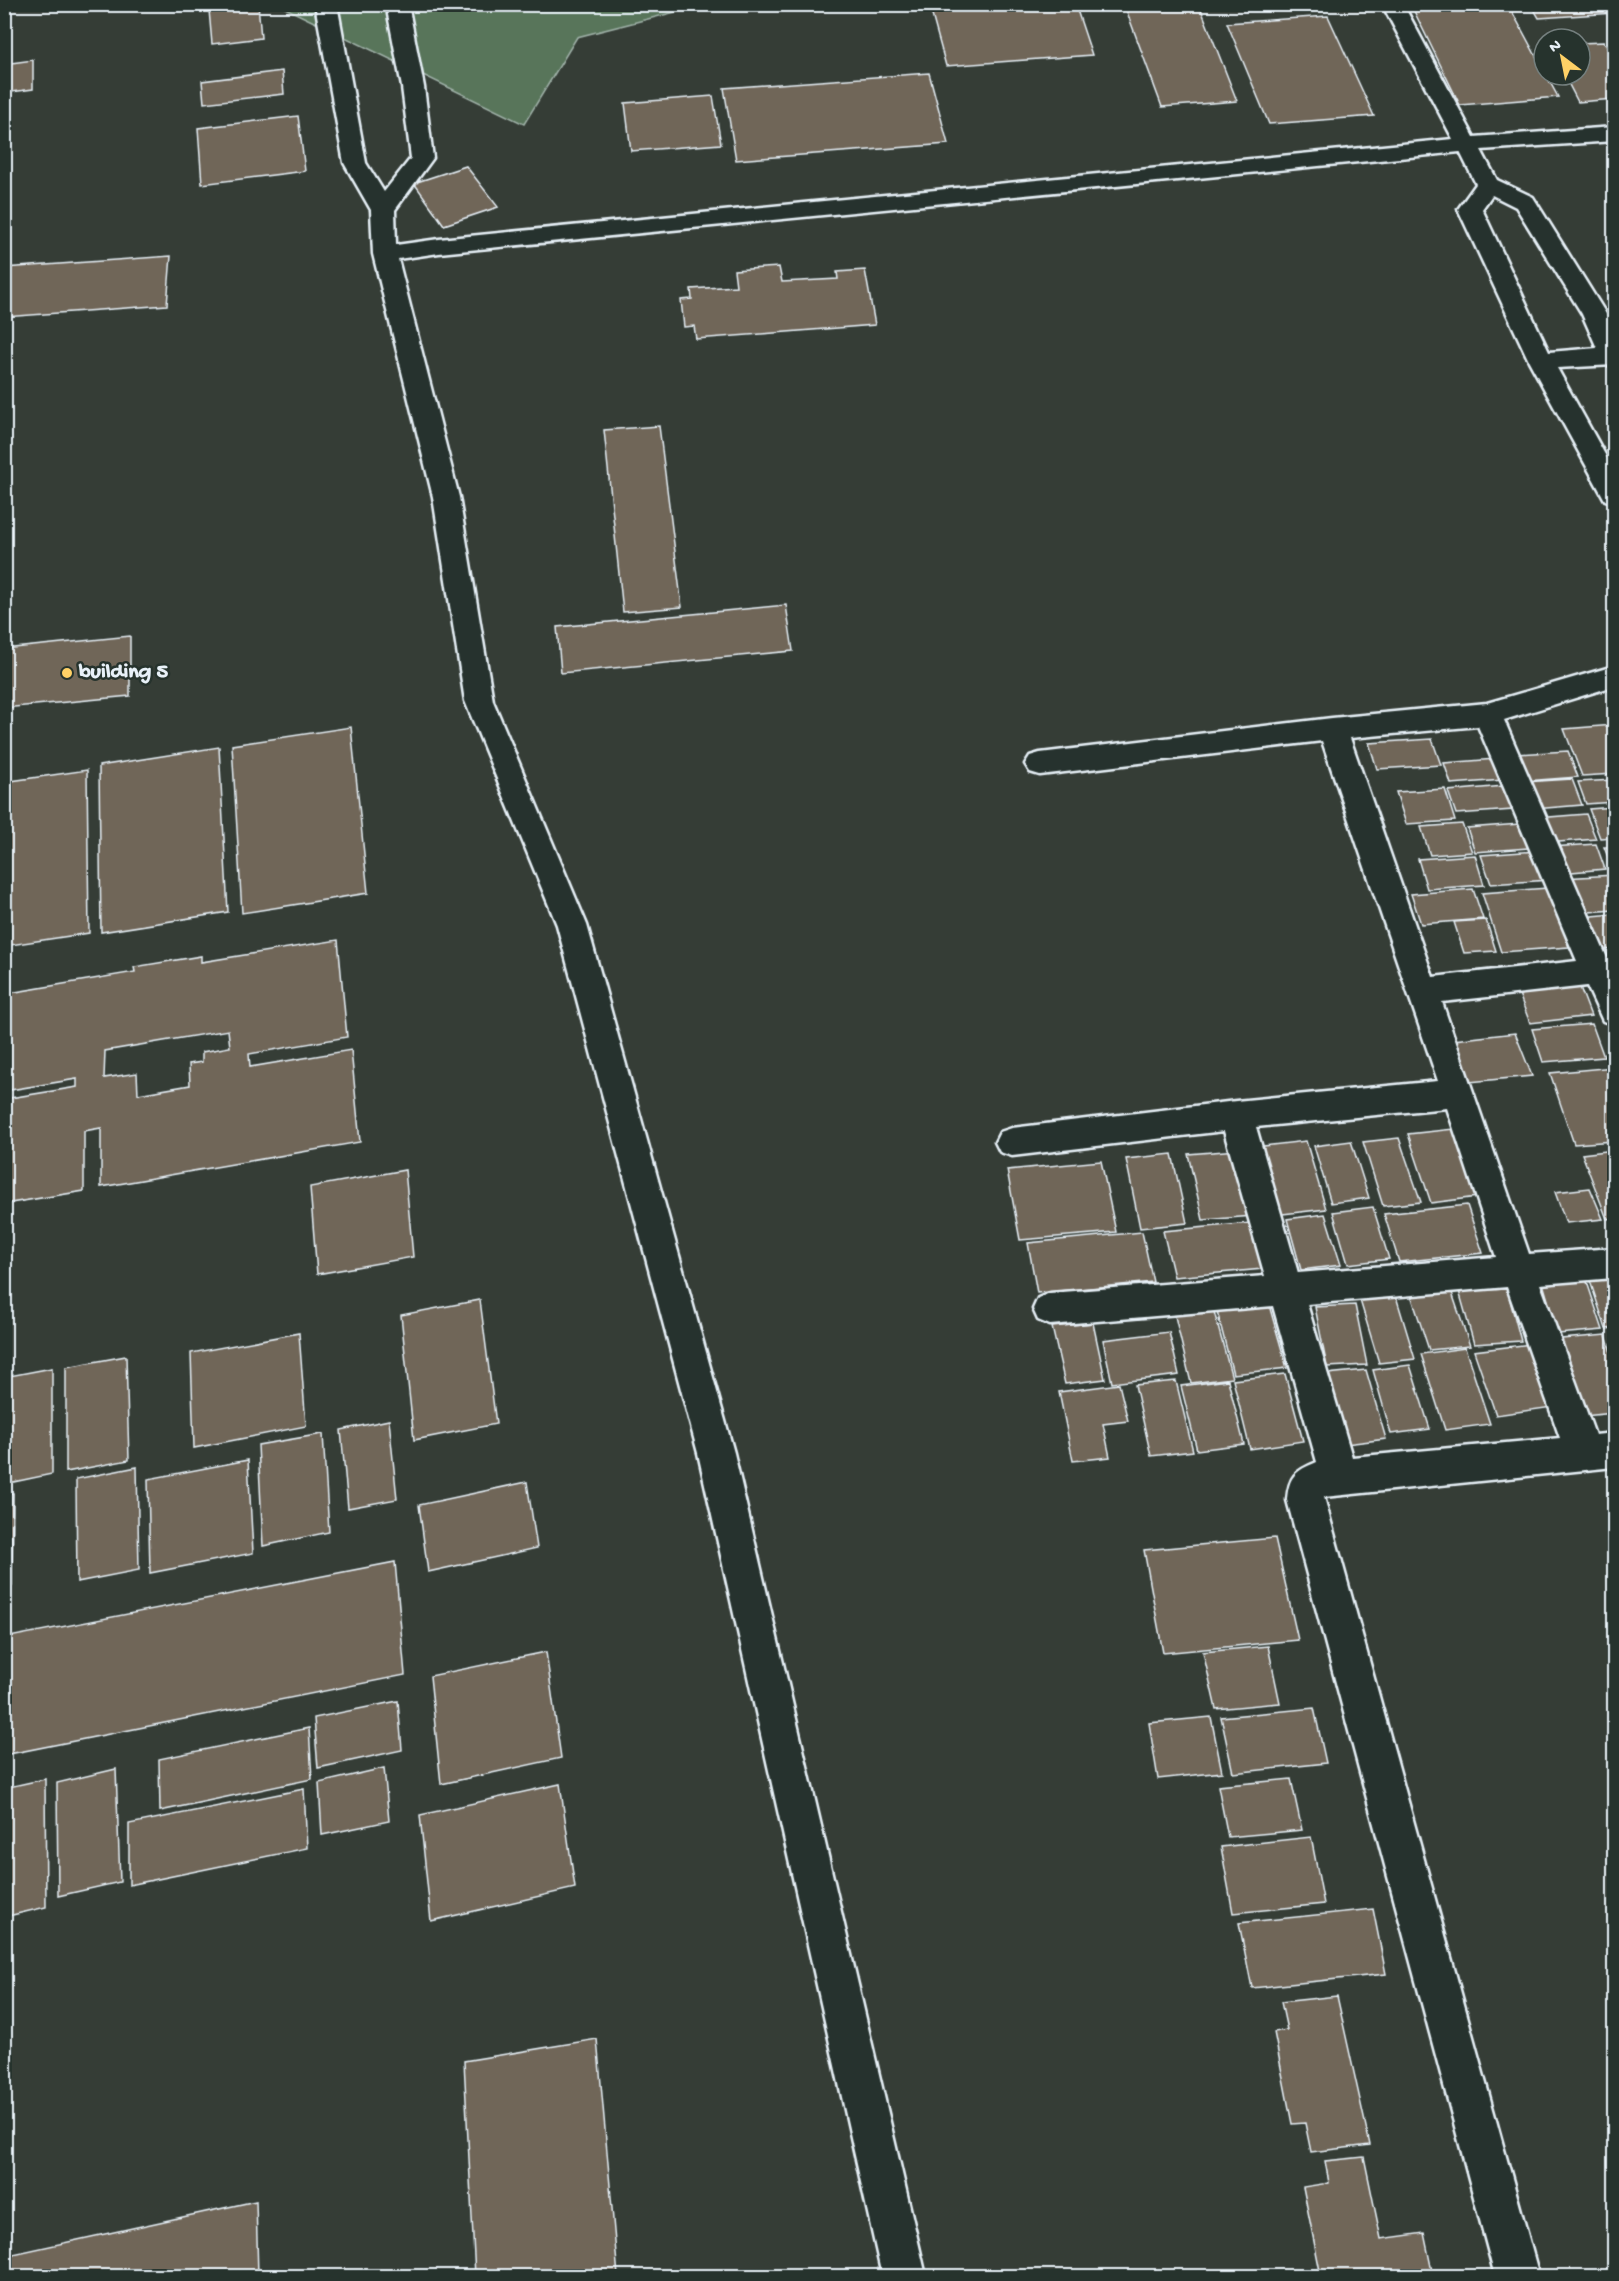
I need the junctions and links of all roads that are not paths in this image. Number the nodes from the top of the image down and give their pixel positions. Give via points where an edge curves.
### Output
1 (326, 4) edge
2 (397, 4) edge
3 (1392, 4) edge
4 (1614, 134) edge
5 (1467, 144) junction
6 (1488, 183) junction
7 (383, 210) junction
8 (385, 254) junction
9 (1614, 356) edge
10 (1541, 361) junction
11 (1614, 494) edge
12 (1614, 676) edge
13 (1487, 714) junction
14 (1332, 729) junction
15 (1040, 764) dead end
16 (1606, 971) edge
17 (1423, 991) junction
18 (1614, 1012) edge
19 (1458, 1093) junction
20 (1236, 1116) junction
21 (1012, 1142) dead end
22 (1614, 1263) edge
23 (1518, 1271) junction
24 (1286, 1290) junction
25 (1050, 1309) dead end
26 (1599, 1451) edge
27 (1339, 1476) junction
28 (904, 2277) edge
29 (1517, 2277) edge

1 - 7 street via 356,163
2 - 7 street via 422,159
3 - 5 street
4 - 5 street
5 - 6 street
5 - 8 street
6 - 9 street via 1525,202 1594,314
6 - 10 street via 1470,209
7 - 8 street
8 - 28 street via 446,497 478,701 572,925 716,1453
9 - 10 street
10 - 11 street
12 - 13 street
13 - 14 street
13 - 16 street
14 - 15 street
14 - 17 street
16 - 17 street
16 - 18 street
17 - 19 street
19 - 20 street
19 - 23 street
20 - 21 street
20 - 24 street
22 - 23 street
23 - 24 street
23 - 26 street
24 - 25 street
24 - 27 street
26 - 27 street
27 - 29 street via 1306,1486 1305,1500

